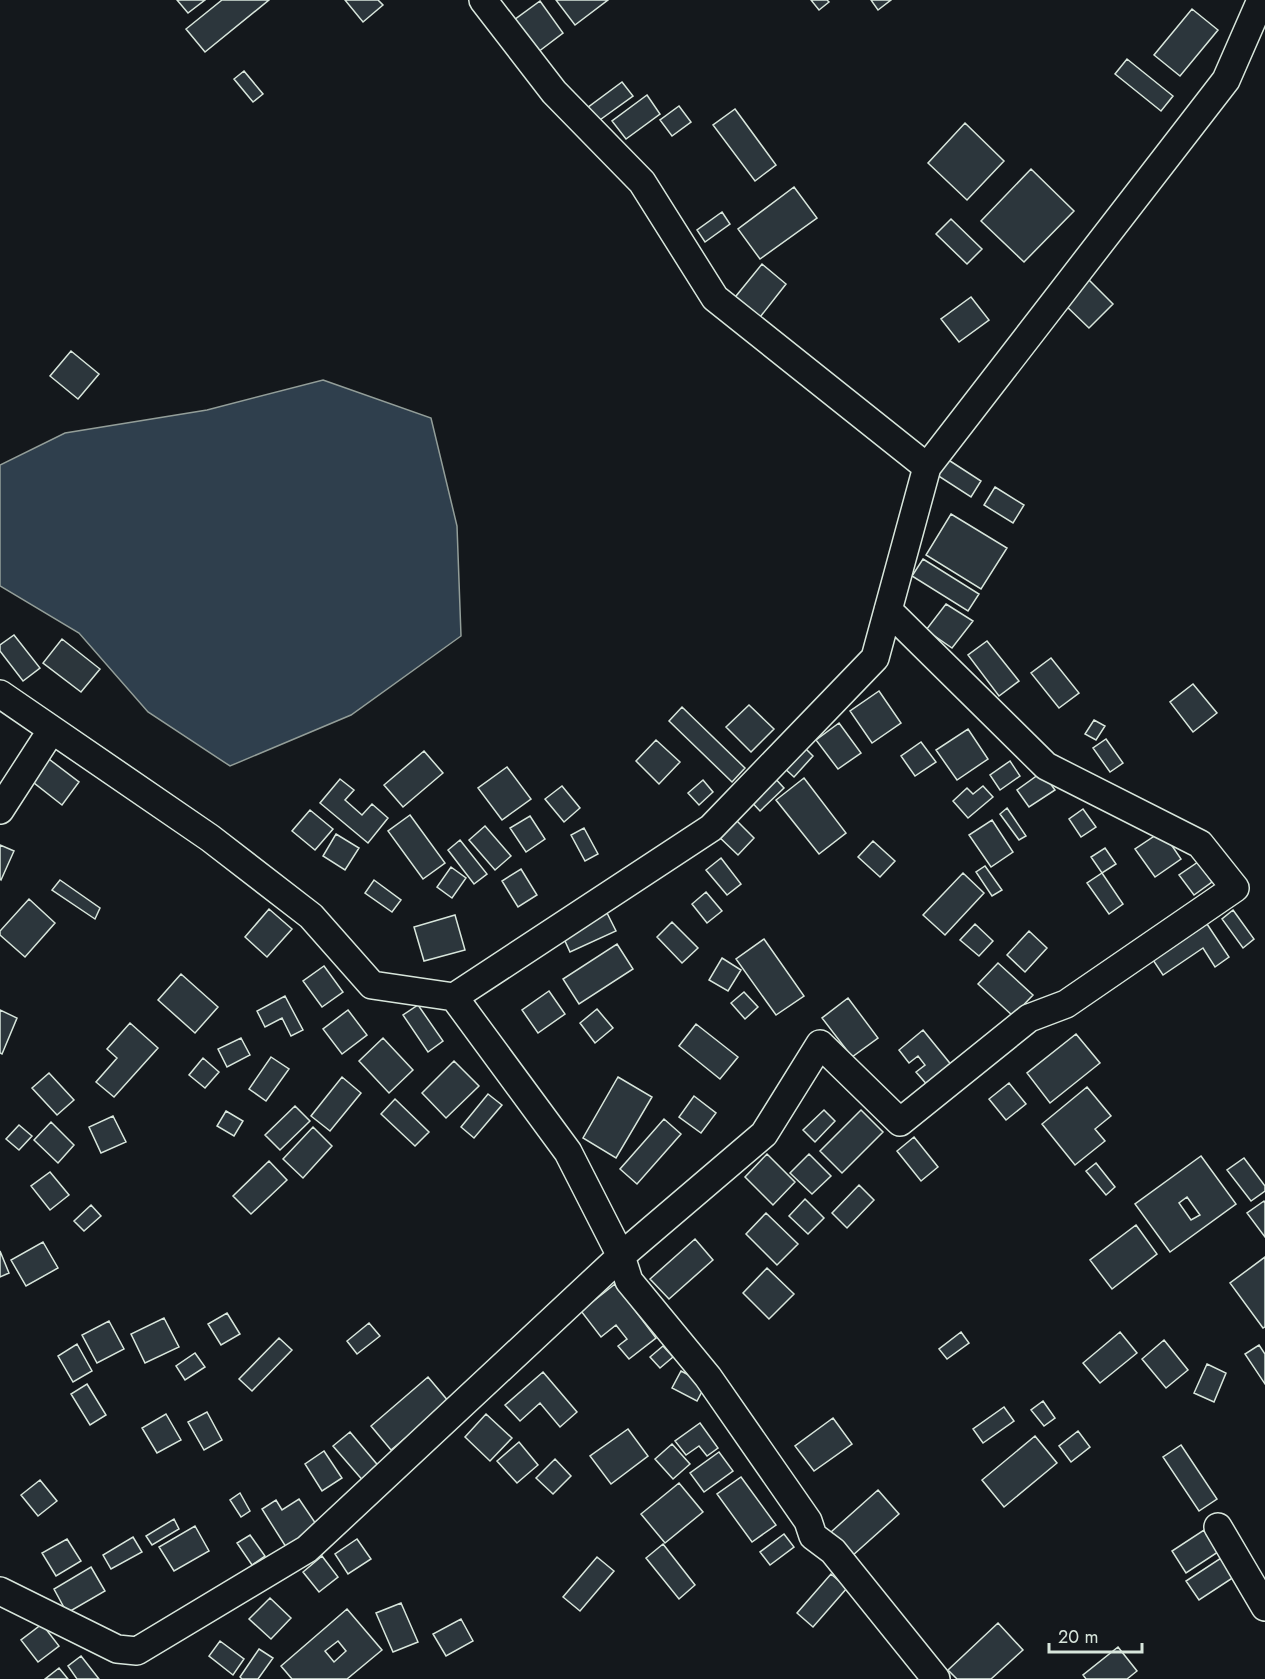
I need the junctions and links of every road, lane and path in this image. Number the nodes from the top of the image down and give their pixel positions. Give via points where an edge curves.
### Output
1 (483, 0) edge
2 (1261, 0) edge
3 (927, 467) junction
4 (888, 610) junction
5 (0, 694) edge
6 (51, 731) junction
7 (0, 810) edge
8 (454, 997) junction
9 (621, 1256) junction
10 (1218, 1527) dead end
11 (0, 1591) edge
12 (1265, 1607) edge
13 (936, 1679) edge

1 - 3 street via 554,92 642,182 714,298
2 - 3 street via 1226,80
3 - 4 street
4 - 8 street via 875,658 711,828
4 - 9 street via 1046,766 1200,844 1235,888 1066,1004 1029,1018 900,1122 820,1044 764,1134
5 - 6 street
6 - 7 street
6 - 8 street via 210,838 311,916 372,985
8 - 9 street via 568,1152
9 - 11 street via 307,1549 137,1651 117,1649
9 - 13 street via 629,1281 708,1377 807,1521 813,1536 833,1551
10 - 12 street

